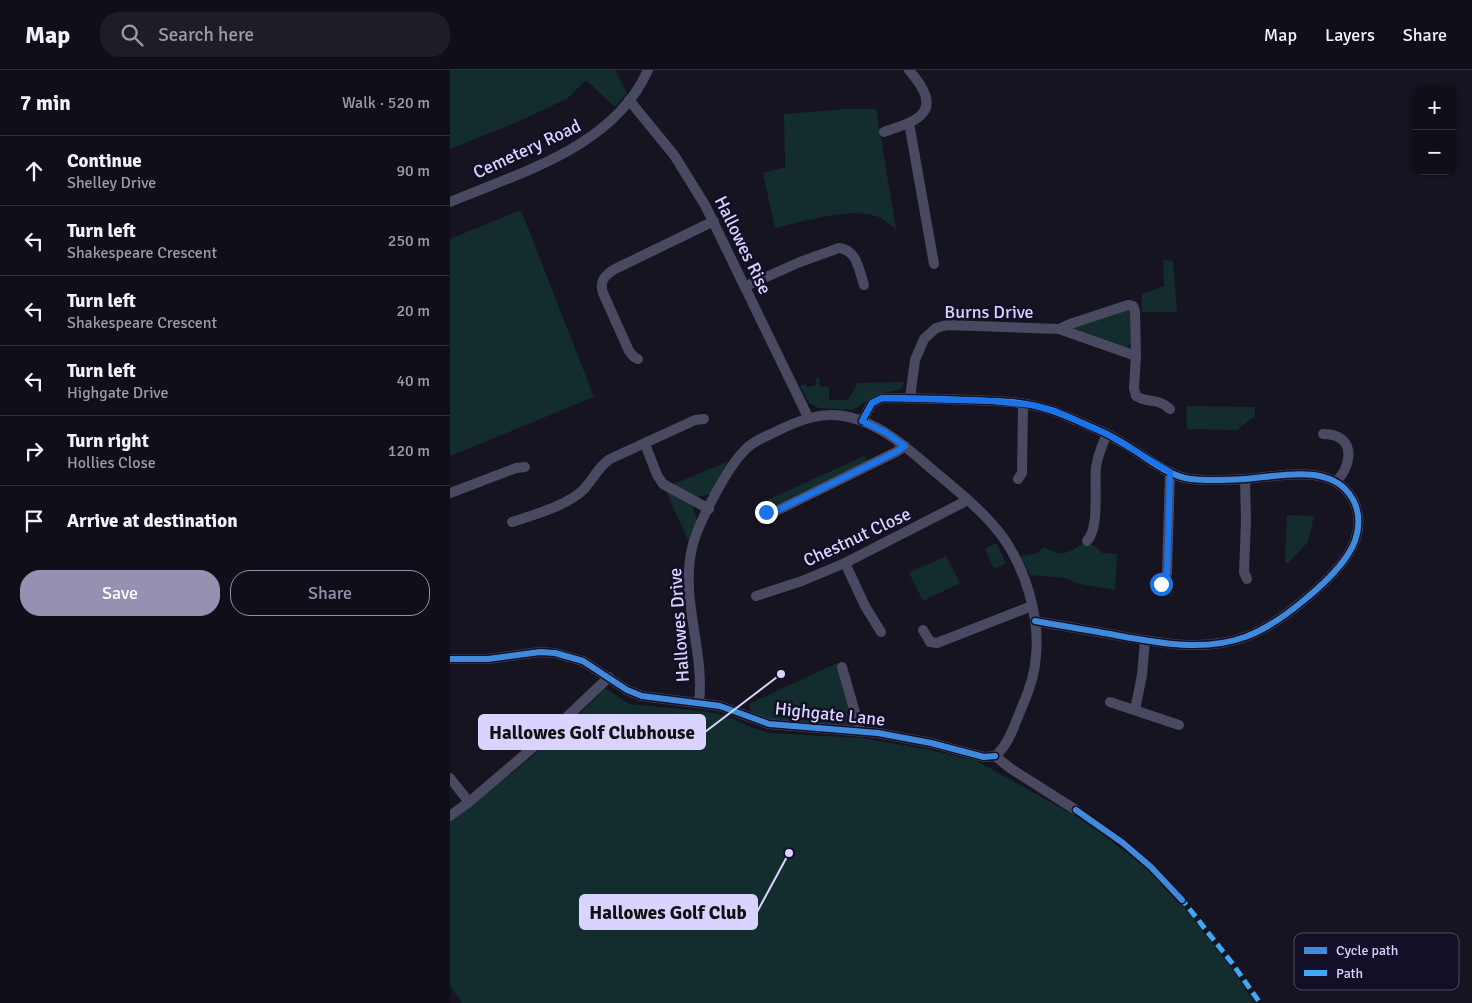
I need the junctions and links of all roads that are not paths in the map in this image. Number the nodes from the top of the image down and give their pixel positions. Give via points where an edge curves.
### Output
1 (648, 70) edge
2 (909, 70) edge
3 (629, 100) junction
4 (910, 123) junction
5 (884, 132) dead end
6 (450, 202) edge
7 (714, 222) junction
8 (934, 264) dead end
9 (864, 285) dead end
10 (746, 286) junction
11 (1059, 329) junction
12 (1136, 356) junction
13 (638, 359) dead end
14 (910, 398) junction
15 (1023, 404) junction
16 (1170, 409) dead end
17 (808, 417) junction
18 (704, 420) dead end
19 (862, 421) junction
20 (1107, 434) junction
21 (1323, 434) dead end
22 (645, 444) junction
23 (905, 446) junction
24 (525, 467) dead end
25 (1170, 472) junction
26 (1018, 479) dead end
27 (1245, 479) junction
28 (1336, 482) junction
29 (450, 494) edge
30 (968, 500) junction
31 (709, 509) junction
32 (766, 512) dead end
33 (512, 522) dead end
34 (1087, 541) dead end
35 (845, 563) junction
36 (1247, 579) dead end
37 (1161, 584) dead end
38 (756, 596) dead end
39 (1032, 606) junction
40 (1035, 621) junction
41 (923, 630) dead end
42 (881, 632) dead end
43 (1145, 640) junction
44 (450, 659) edge
45 (842, 667) dead end
46 (609, 677) junction
47 (699, 702) junction
48 (1110, 702) dead end
49 (1135, 710) junction
50 (1179, 725) dead end
51 (860, 730) junction
52 (995, 756) junction
53 (450, 778) edge
54 (469, 802) junction
55 (1076, 810) dead end
56 (450, 816) edge

1 - 3 street, Cemetery Road
2 - 4 street via 926,97 924,113
3 - 6 street, Cemetery Road via 605,127 572,149
3 - 7 street, Hallowes Rise via 674,155
4 - 5 street
4 - 8 street
7 - 10 street, Hallowes Rise
7 - 13 street via 604,276 602,293 629,351
9 - 10 street via 854,256 839,248
10 - 17 street, Hallowes Rise
11 - 12 street, Burns Drive
11 - 12 street, Burns Drive via 1133,306
11 - 14 street, Burns Drive via 955,325 936,328 924,339 917,354
12 - 16 street, Burns Drive via 1136,396 1159,401
14 - 15 street
14 - 19 street via 876,400
15 - 20 street via 1046,408
15 - 26 street via 1022,473
17 - 19 street via 833,415
17 - 31 street, Hallowes Drive via 745,450 731,467
18 - 22 street via 696,420
19 - 23 street
20 - 25 street
20 - 34 street via 1098,457 1094,526
21 - 28 street via 1337,435 1346,444 1345,470
22 - 31 street via 663,484
22 - 33 street via 603,463 584,489 568,500
23 - 30 street
23 - 32 street via 771,513
24 - 29 street
25 - 27 street via 1188,479
25 - 37 street via 1167,573
27 - 28 street via 1302,474
27 - 36 street via 1244,572
28 - 43 street via 1346,490 1356,508 1355,542 1344,561 1292,610 1266,628 1229,642 1184,645
30 - 35 street, Chestnut Close
30 - 39 street via 1006,543 1023,576
31 - 47 street, Hallowes Drive via 692,548 689,582 700,675
35 - 38 street, Chestnut Close
35 - 42 street
39 - 40 street
39 - 41 street via 937,643 930,642
40 - 43 street
40 - 52 street via 1037,654 1033,676 1011,733
43 - 49 street
44 - 46 street, Highgate Lane via 481,660 555,653 583,661
45 - 51 street
46 - 47 street, Highgate Lane via 636,694
46 - 54 street
47 - 51 street, Highgate Lane via 784,727
48 - 49 street
49 - 50 street
51 - 52 street, Highgate Lane via 984,757
52 - 55 street
53 - 54 street
54 - 56 street

